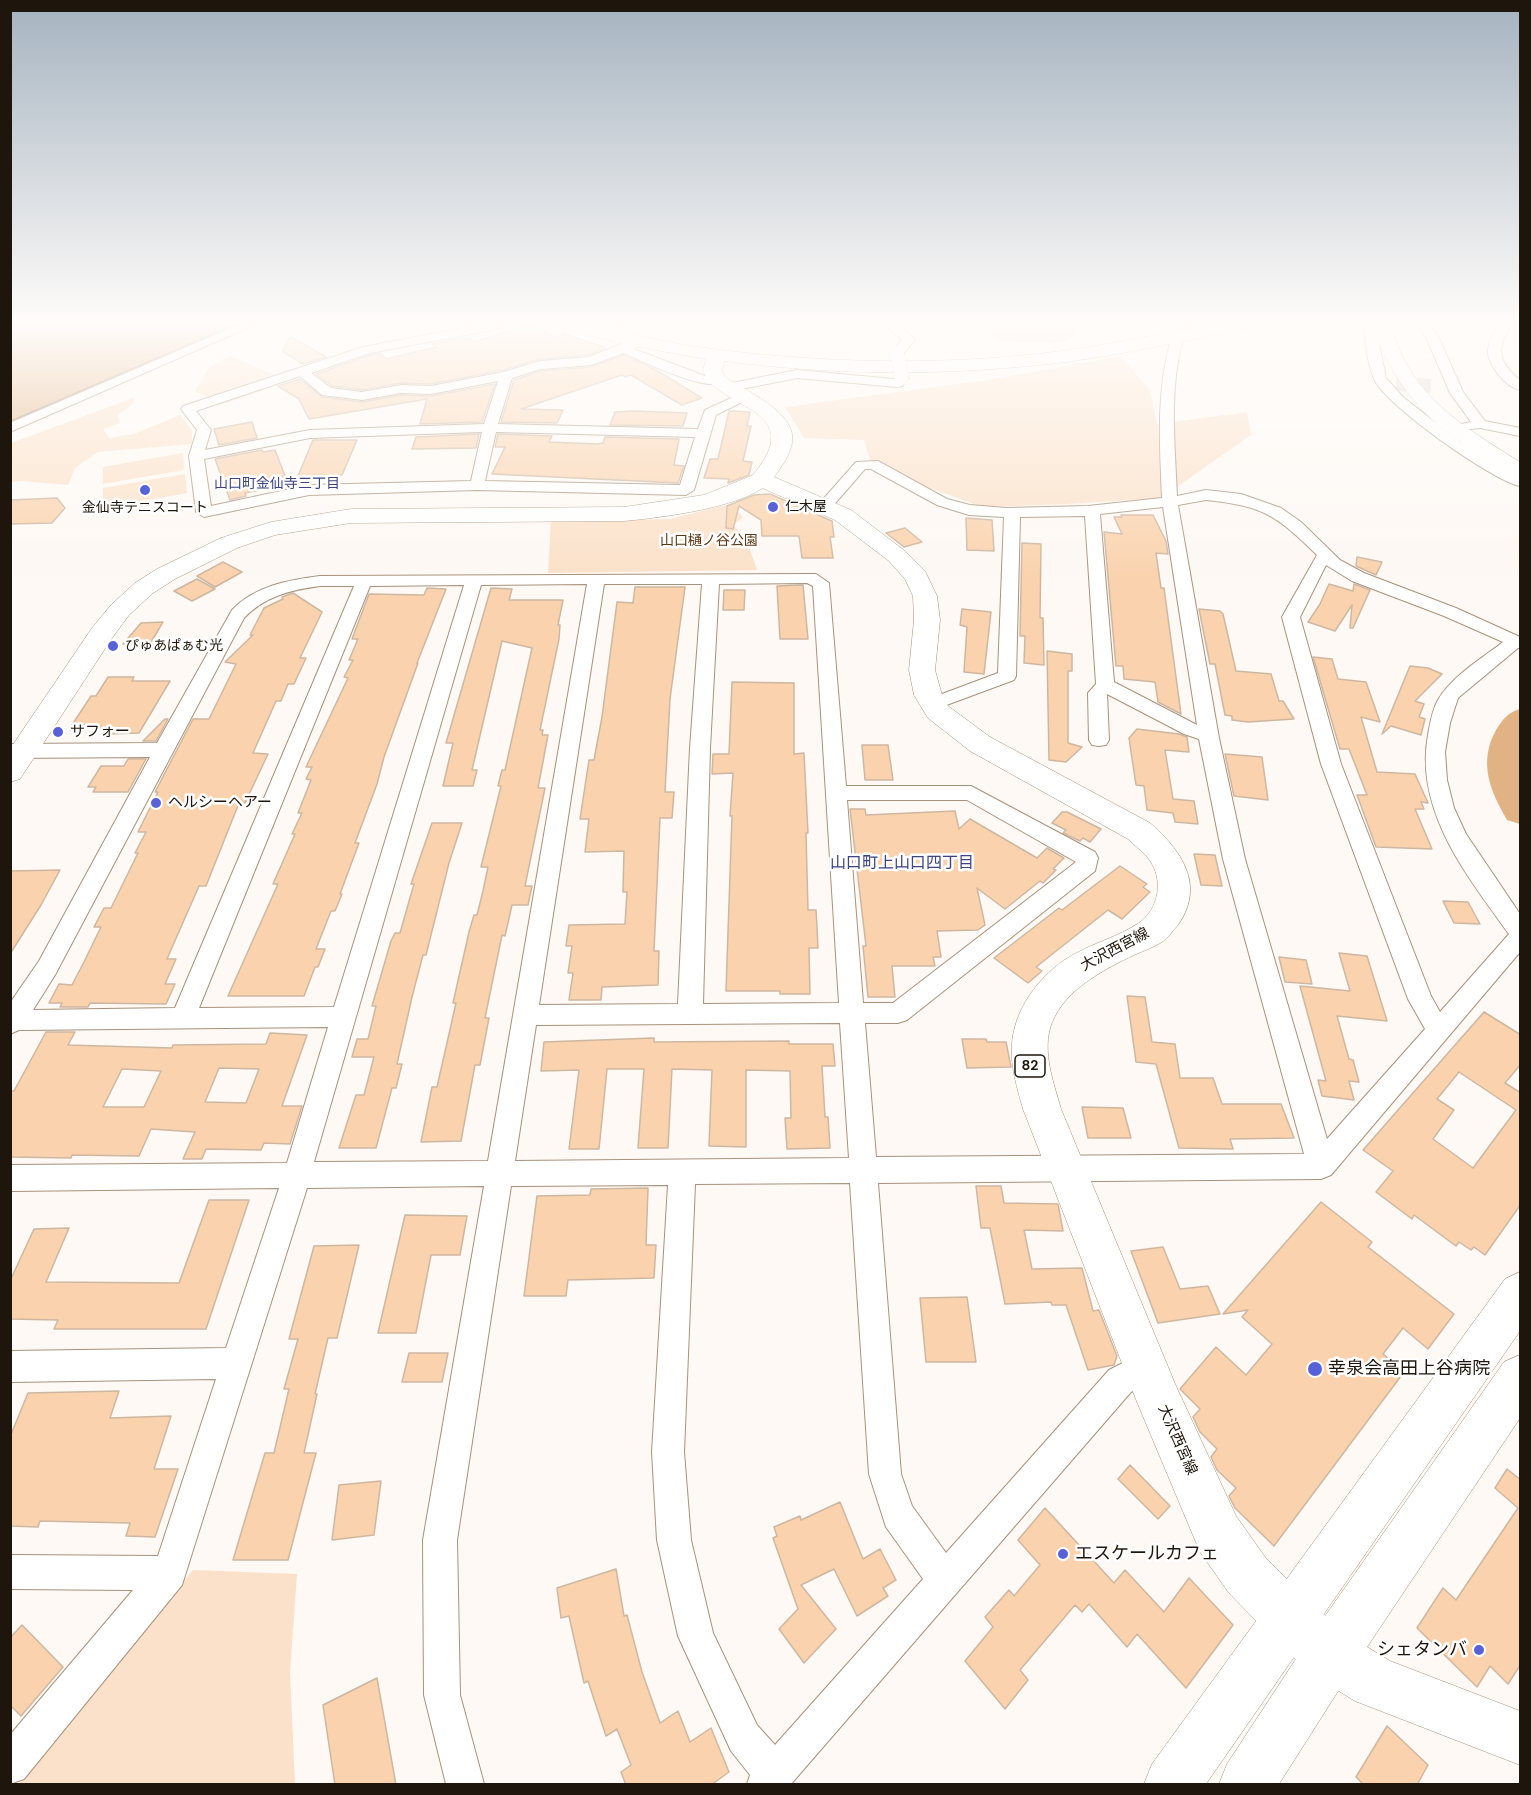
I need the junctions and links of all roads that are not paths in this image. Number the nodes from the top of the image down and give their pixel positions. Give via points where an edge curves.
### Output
1 (54, 409) edge
2 (189, 409) edge
3 (496, 409) edge
4 (718, 409) edge
5 (764, 409) edge
6 (1166, 409) edge
7 (1410, 409) edge
8 (1434, 409) tunnel mouth
9 (1450, 409) tunnel mouth
10 (1463, 409) edge
11 (1470, 426) junction
12 (10, 428) edge
13 (490, 428) junction
14 (1521, 432) edge
15 (702, 434) junction
16 (196, 456) junction
17 (1521, 460) edge
18 (1521, 471) edge
19 (761, 478) junction
20 (1521, 482) edge
21 (477, 485) junction
22 (1170, 502) junction
23 (826, 505) junction
24 (1092, 511) junction
25 (1012, 512) junction
26 (1328, 557) junction
27 (711, 579) junction
28 (596, 580) junction
29 (364, 581) junction
30 (473, 582) junction
31 (1518, 642) edge
32 (1106, 685) junction
33 (933, 704) junction
34 (1208, 735) junction
35 (1099, 740) dead end
36 (18, 750) edge
37 (166, 750) junction
38 (10, 772) edge
39 (835, 793) junction
40 (1521, 931) edge
41 (1521, 937) edge
42 (852, 1013) junction
43 (690, 1014) junction
44 (525, 1015) junction
45 (343, 1017) junction
46 (183, 1018) junction
47 (12, 1022) edge
48 (1438, 1030) junction
49 (1322, 1166) junction
50 (1066, 1169) junction
51 (863, 1171) junction
52 (682, 1173) junction
53 (498, 1175) junction
54 (296, 1177) junction
55 (10, 1178) edge
56 (1521, 1294) edge
57 (237, 1363) junction
58 (10, 1367) edge
59 (1146, 1367) junction
60 (1521, 1378) edge
61 (10, 1572) edge
62 (170, 1573) junction
63 (945, 1580) junction
64 (1290, 1620) junction
65 (1330, 1655) junction
66 (1521, 1738) edge
67 (10, 1765) edge
68 (770, 1779) edge
69 (465, 1785) edge
70 (1172, 1785) edge
71 (1247, 1785) edge

1 - 12 street
2 - 16 street via 204,430
3 - 13 street
4 - 15 street via 710,412
5 - 19 main road via 782,430 783,444 775,462
6 - 22 street
7 - 20 street via 1455,445
8 - 11 main road
9 - 11 main road
10 - 11 street
11 - 14 street
11 - 17 main road
11 - 18 main road
13 - 15 street
13 - 16 street via 310,434
13 - 21 street
15 - 21 street via 686,490
16 - 21 street via 204,512 309,490
19 - 23 main road, 大沢西宮線 / 82
19 - 36 main road via 702,504 669,511 351,516 271,529 229,543 166,574 120,610
22 - 24 street
22 - 26 street via 1206,495 1241,500 1276,512
22 - 34 street
23 - 25 street via 861,465 873,464 942,502 969,510
23 - 33 main road, 大沢西宮線 / 82 via 897,556 916,576 925,596 926,612 921,670
24 - 25 street
24 - 32 street
25 - 33 street via 1007,676
26 - 31 street via 1358,577
26 - 48 street via 1321,559 1291,616 1331,764 1420,999
27 - 28 street
27 - 39 street via 810,578 821,583
27 - 43 street
28 - 30 street
28 - 44 street
29 - 30 street
29 - 37 street via 297,584 262,596 238,613
29 - 46 street
30 - 45 street
31 - 40 street via 1478,670 1448,700 1435,740 1434,775 1443,810 1463,849
32 - 34 street
32 - 35 street via 1096,693
33 - 50 main road, 大沢西宮線 / 82 via 980,744 1140,831 1160,850 1174,879 1170,910 1161,922 1067,977 1053,990 1036,1017 1029,1048 1030,1067
34 - 49 street via 1234,860
36 - 37 street
36 - 38 main road
37 - 47 street via 47,968
39 - 42 street
39 - 42 street via 971,793 1087,858 1087,864 898,1013
41 - 48 street
42 - 43 street
42 - 51 street
43 - 44 street
44 - 53 street
45 - 46 street
45 - 54 street
46 - 47 street
48 - 49 street
49 - 50 street
50 - 51 street
50 - 59 main road, 大沢西宮線 / 82
51 - 52 street
51 - 63 street via 885,1474 898,1515
52 - 53 street
52 - 68 street via 668,1452 674,1540 696,1636 744,1738
53 - 54 street
53 - 69 street via 440,1540 442,1695
54 - 55 street
54 - 57 street
56 - 64 main road
57 - 58 street
57 - 62 street
59 - 63 street via 1120,1382
59 - 64 main road, 大沢西宮線 / 82 via 1218,1534 1247,1575
60 - 65 main road
61 - 62 street
62 - 67 street
63 - 68 street
64 - 65 main road, 大沢西宮線 / 82
64 - 70 main road
65 - 66 main road, 大沢西宮線 / 82 via 1374,1682
65 - 71 main road

